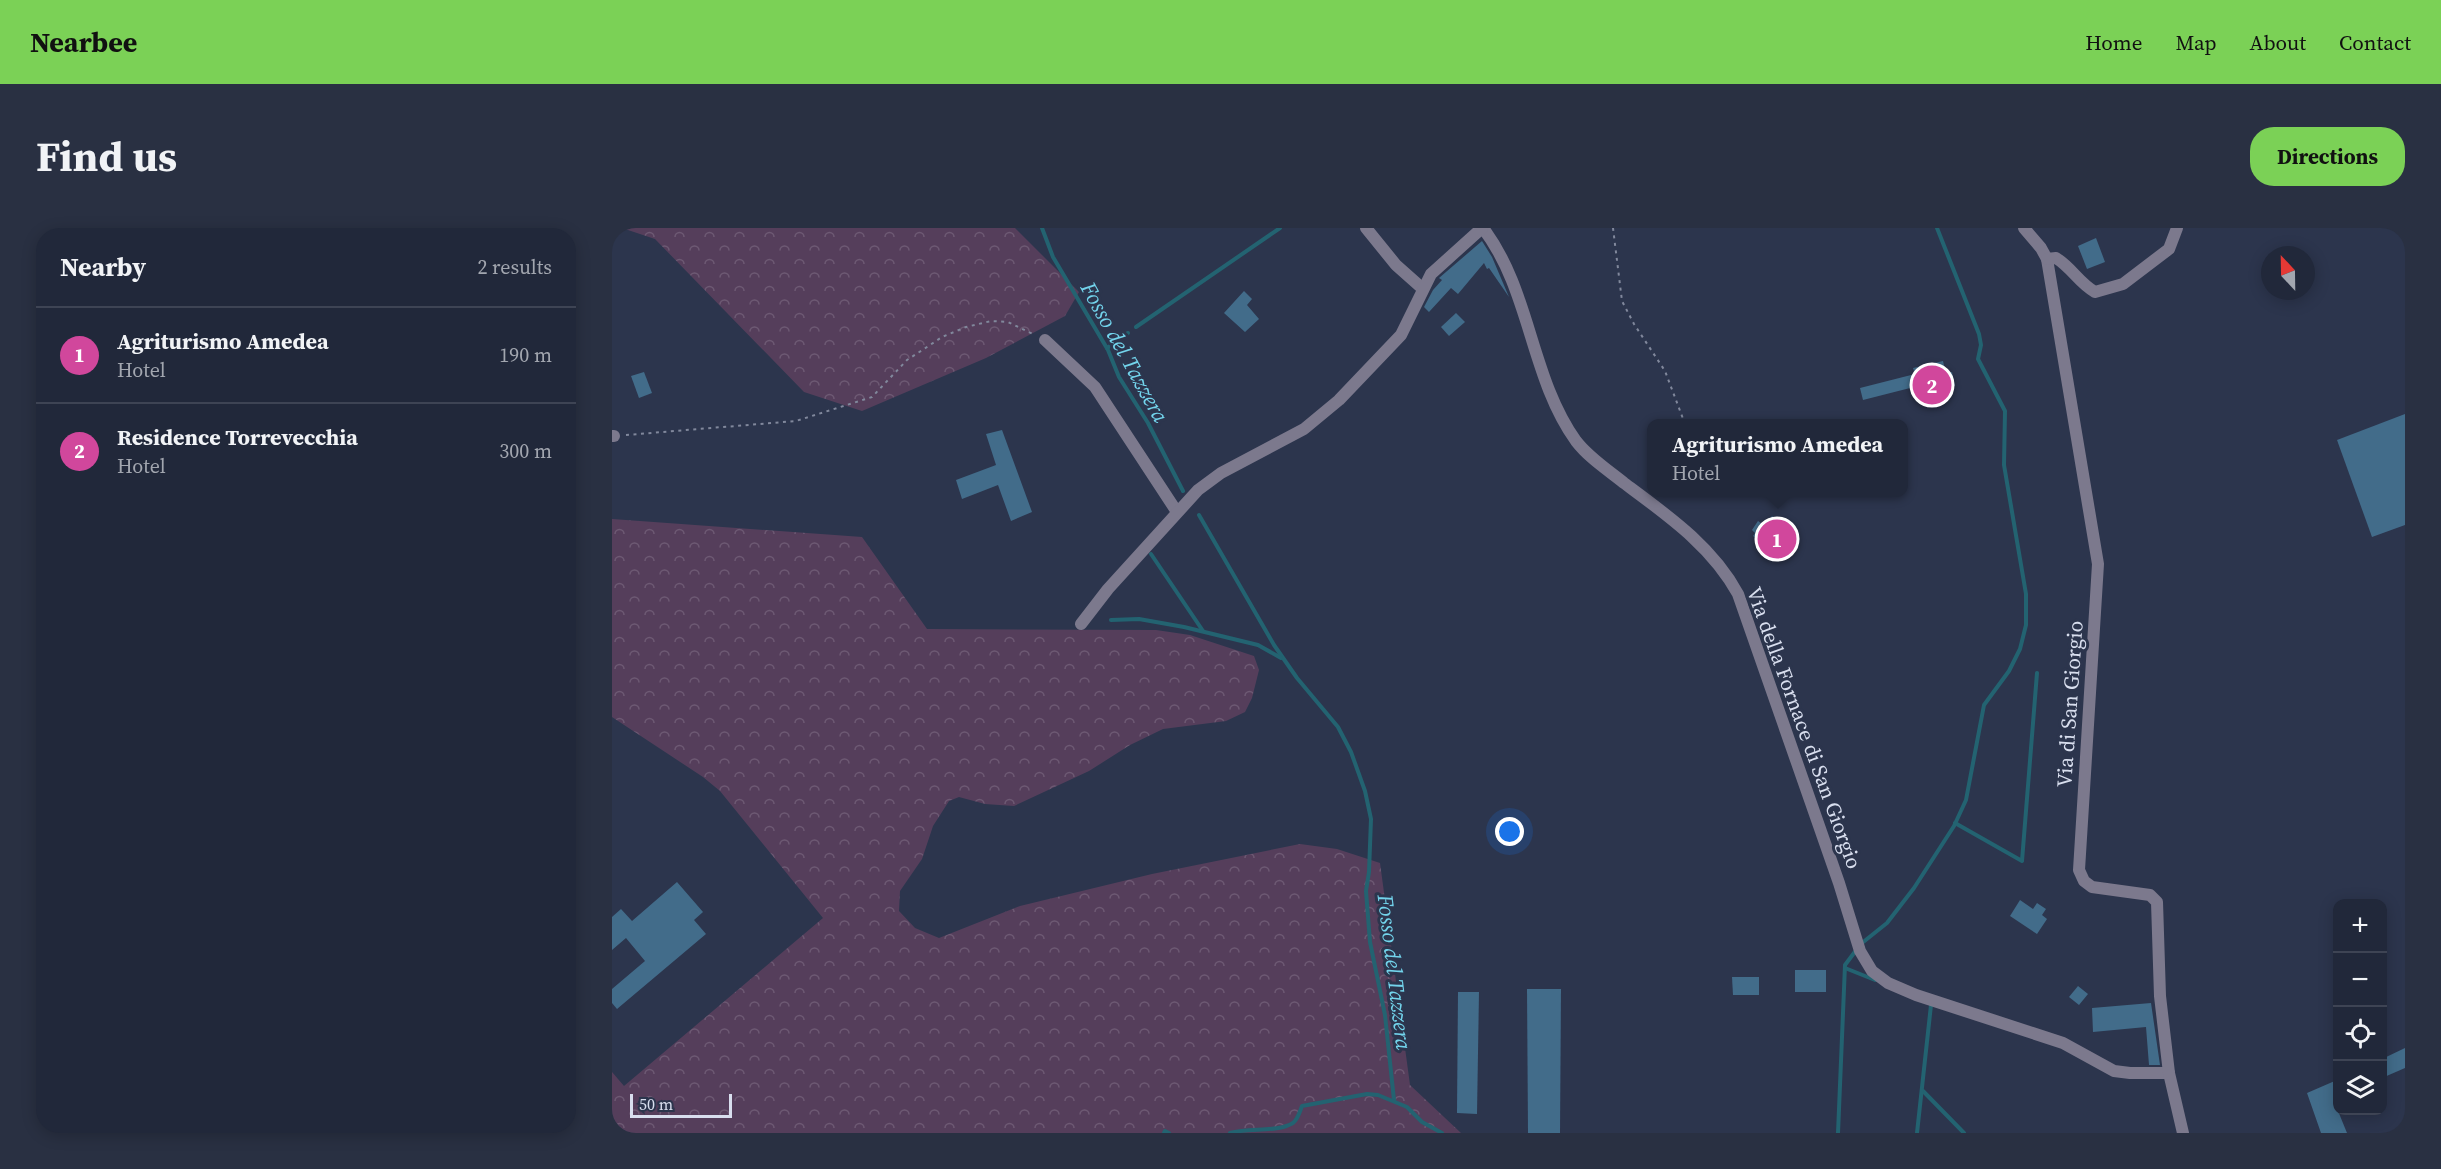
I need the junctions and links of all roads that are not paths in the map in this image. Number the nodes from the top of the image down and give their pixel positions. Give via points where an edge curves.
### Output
1 (1366, 228) edge
2 (1482, 228) edge
3 (2024, 228) edge
4 (2177, 228) edge
5 (2047, 259) junction
6 (1423, 289) junction
7 (1045, 340) road end
8 (1177, 512) junction
9 (1081, 624) dead end
10 (2169, 1072) junction
11 (2183, 1133) edge

1 - 6 street via 1396,265
2 - 6 street via 1439,264
2 - 10 street, Via della Fornace di San Giorgio via 1512,279 1546,379 1578,443 1696,539 1735,589 1860,951 1872,970 1902,990 2063,1043 2114,1071
3 - 5 street, Via di San Giorgio
4 - 5 street via 2169,249 2123,284 2095,292 2084,286 2063,262
5 - 10 street, Via di San Giorgio via 2098,564 2078,865 2088,885 2150,896 2157,902 2160,996
6 - 8 street via 1401,335 1330,409 1304,429 1209,481
7 - 8 street via 1102,396
8 - 9 street
10 - 11 street, Via di San Giorgio

